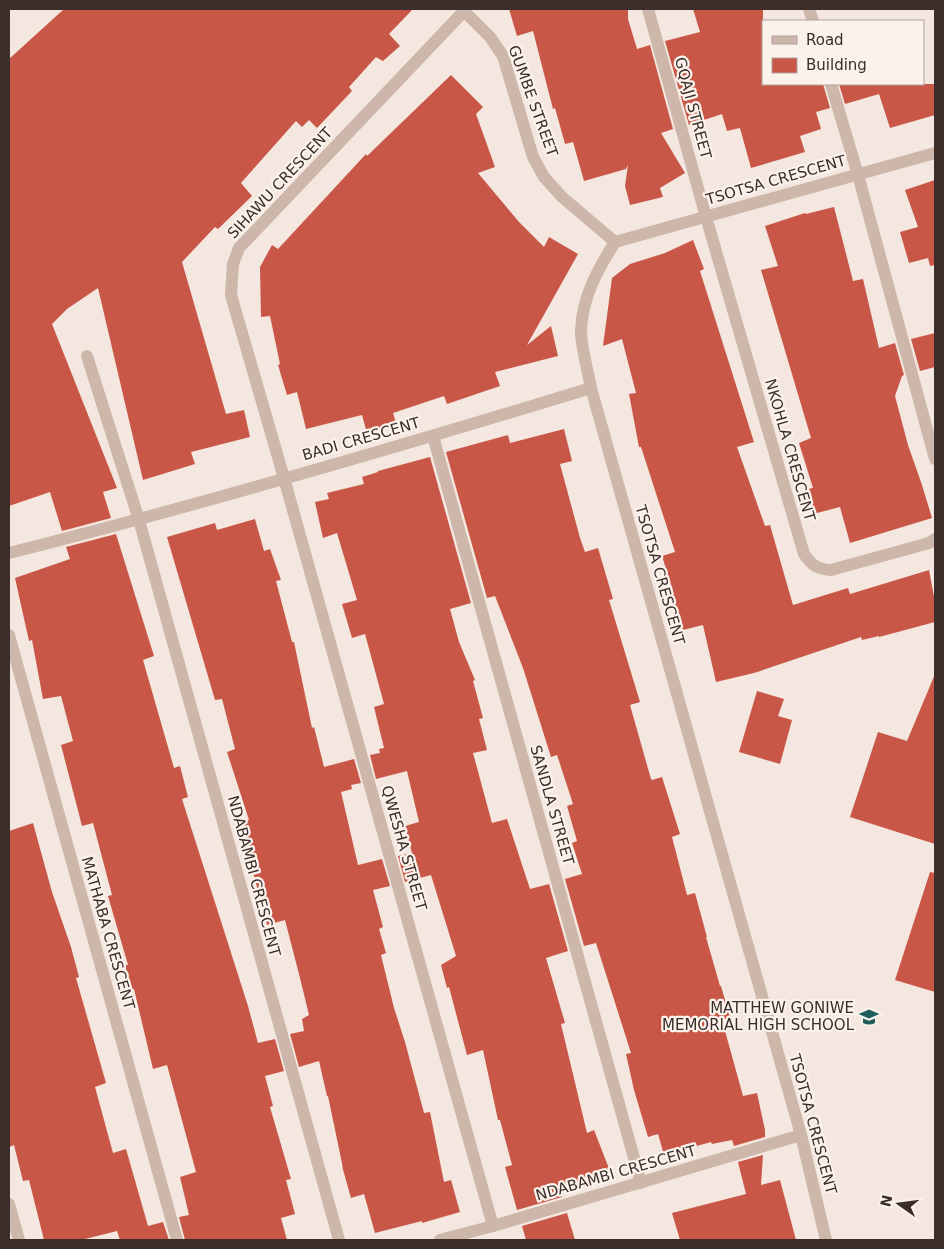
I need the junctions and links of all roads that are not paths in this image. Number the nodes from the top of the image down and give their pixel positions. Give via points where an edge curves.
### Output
1 (648, 9) edge
2 (465, 10) edge
3 (831, 85) edge
4 (935, 153) edge
5 (858, 175) junction
6 (706, 217) junction
7 (615, 242) junction
8 (86, 356) dead end
9 (591, 388) junction
10 (433, 436) junction
11 (935, 459) edge
12 (284, 478) junction
13 (139, 520) junction
14 (935, 539) edge
15 (9, 553) edge
16 (9, 635) edge
17 (801, 1136) junction
18 (641, 1183) junction
19 (9, 1204) edge
20 (493, 1226) junction
21 (19, 1240) edge
22 (177, 1240) edge
23 (339, 1240) edge
24 (440, 1240) edge
25 (826, 1240) edge

1 - 6 street, GQAJI STREET
2 - 7 street, GUMBE STREET via 503,56 534,157 544,176 562,197
2 - 12 street, SIHAWU CRESCENT via 239,248 233,264 231,295
3 - 5 street
4 - 5 street, TSOTSA CRESCENT
5 - 6 street, TSOTSA CRESCENT
5 - 11 street
6 - 7 street, TSOTSA CRESCENT
6 - 14 street, NKOHLA CRESCENT via 800,542 810,564 831,570
7 - 9 street, TSOTSA CRESCENT via 586,296 581,331
8 - 13 street
9 - 10 street, BADI CRESCENT
9 - 17 street, TSOTSA CRESCENT
10 - 12 street, BADI CRESCENT
10 - 18 street, SANDLA STREET
12 - 13 street, BADI CRESCENT
12 - 20 street, QWESHA STREET
13 - 15 street, BADI CRESCENT
13 - 23 street, NDABAMBI CRESCENT
16 - 22 street, MATHABA CRESCENT
17 - 18 street, NDABAMBI CRESCENT
17 - 25 street, TSOTSA CRESCENT
18 - 20 street, NDABAMBI CRESCENT
19 - 21 street
20 - 24 street, NDABAMBI CRESCENT

